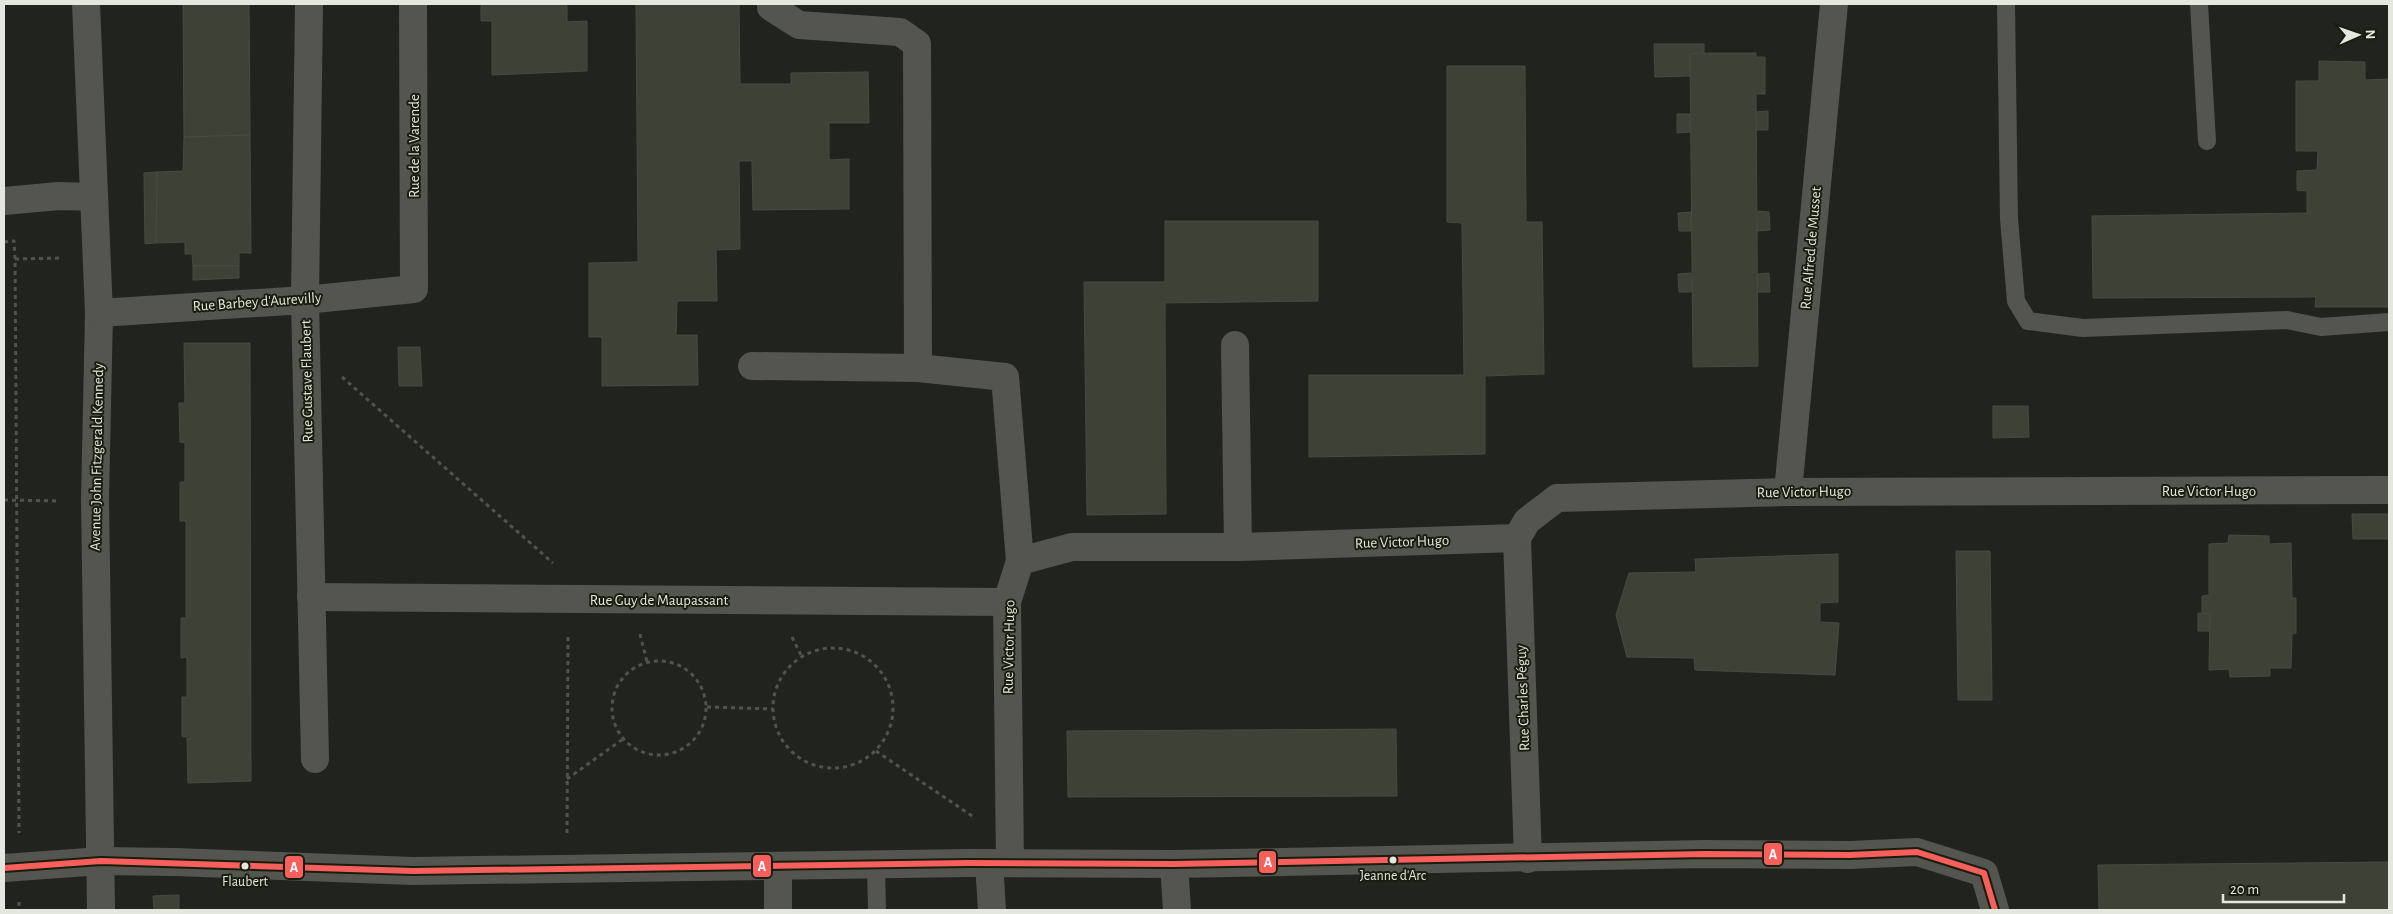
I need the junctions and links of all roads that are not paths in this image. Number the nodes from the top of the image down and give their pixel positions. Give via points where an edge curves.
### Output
1 (86, 4) edge
2 (309, 4) edge
3 (413, 4) edge
4 (771, 4) edge
5 (1834, 4) edge
6 (2006, 4) edge
7 (2199, 4) edge
8 (2207, 141) dead end
9 (94, 197) junction
10 (4, 200) edge
11 (414, 289) joint
12 (305, 300) junction
13 (99, 313) junction
14 (2389, 322) edge
15 (1235, 345) dead end
16 (752, 366) dead end
17 (918, 368) junction
18 (2389, 490) edge
19 (1788, 492) junction
20 (1517, 538) junction
21 (1238, 547) junction
22 (1020, 561) junction
23 (311, 597) junction
24 (1007, 602) junction
25 (315, 759) dead end
26 (1528, 859) junction
27 (101, 861) junction
28 (1000, 863) junction
29 (1174, 864) junction
30 (876, 865) junction
31 (11, 867) edge
32 (778, 867) junction
33 (102, 910) edge
34 (778, 910) edge
35 (877, 910) edge
36 (992, 910) edge
37 (1176, 910) edge
38 (1996, 910) edge

1 - 9 street, Avenue John Fitzgerald Kennedy
2 - 12 street, Rue Gustave Flaubert
3 - 11 street, Rue de la Varende
4 - 17 street via 799,25 900,32 917,44
5 - 19 street, Rue Alfred de Musset
6 - 14 lane via 2009,218 2016,301 2028,322 2083,328 2288,320 2321,327
7 - 8 lane
9 - 10 street
9 - 13 street, Avenue John Fitzgerald Kennedy
11 - 12 street, Rue Barbey d'Aurevilly
12 - 13 street, Rue Barbey d'Aurevilly
12 - 23 street, Rue Gustave Flaubert
13 - 27 street, Avenue John Fitzgerald Kennedy via 95,499
15 - 21 street
16 - 17 street
17 - 22 street via 1005,377
18 - 19 street, Rue Victor Hugo
19 - 20 street, Rue Victor Hugo via 1557,498 1527,520
20 - 21 street, Rue Victor Hugo
20 - 26 street, Rue Charles Péguy
21 - 22 street, Rue Victor Hugo via 1072,547
22 - 24 street, Rue Victor Hugo
23 - 24 street, Rue Guy de Maupassant
23 - 25 street, Rue Gustave Flaubert
24 - 28 street, Rue Victor Hugo via 1010,820
26 - 29 street
26 - 38 street via 1917,852 1984,873
27 - 31 street
27 - 32 street via 413,871
27 - 33 street, Avenue John Fitzgerald Kennedy
28 - 29 street
28 - 30 street
28 - 36 street, Rue Victor Hugo
29 - 37 street
30 - 32 street
30 - 35 lane
32 - 34 street

